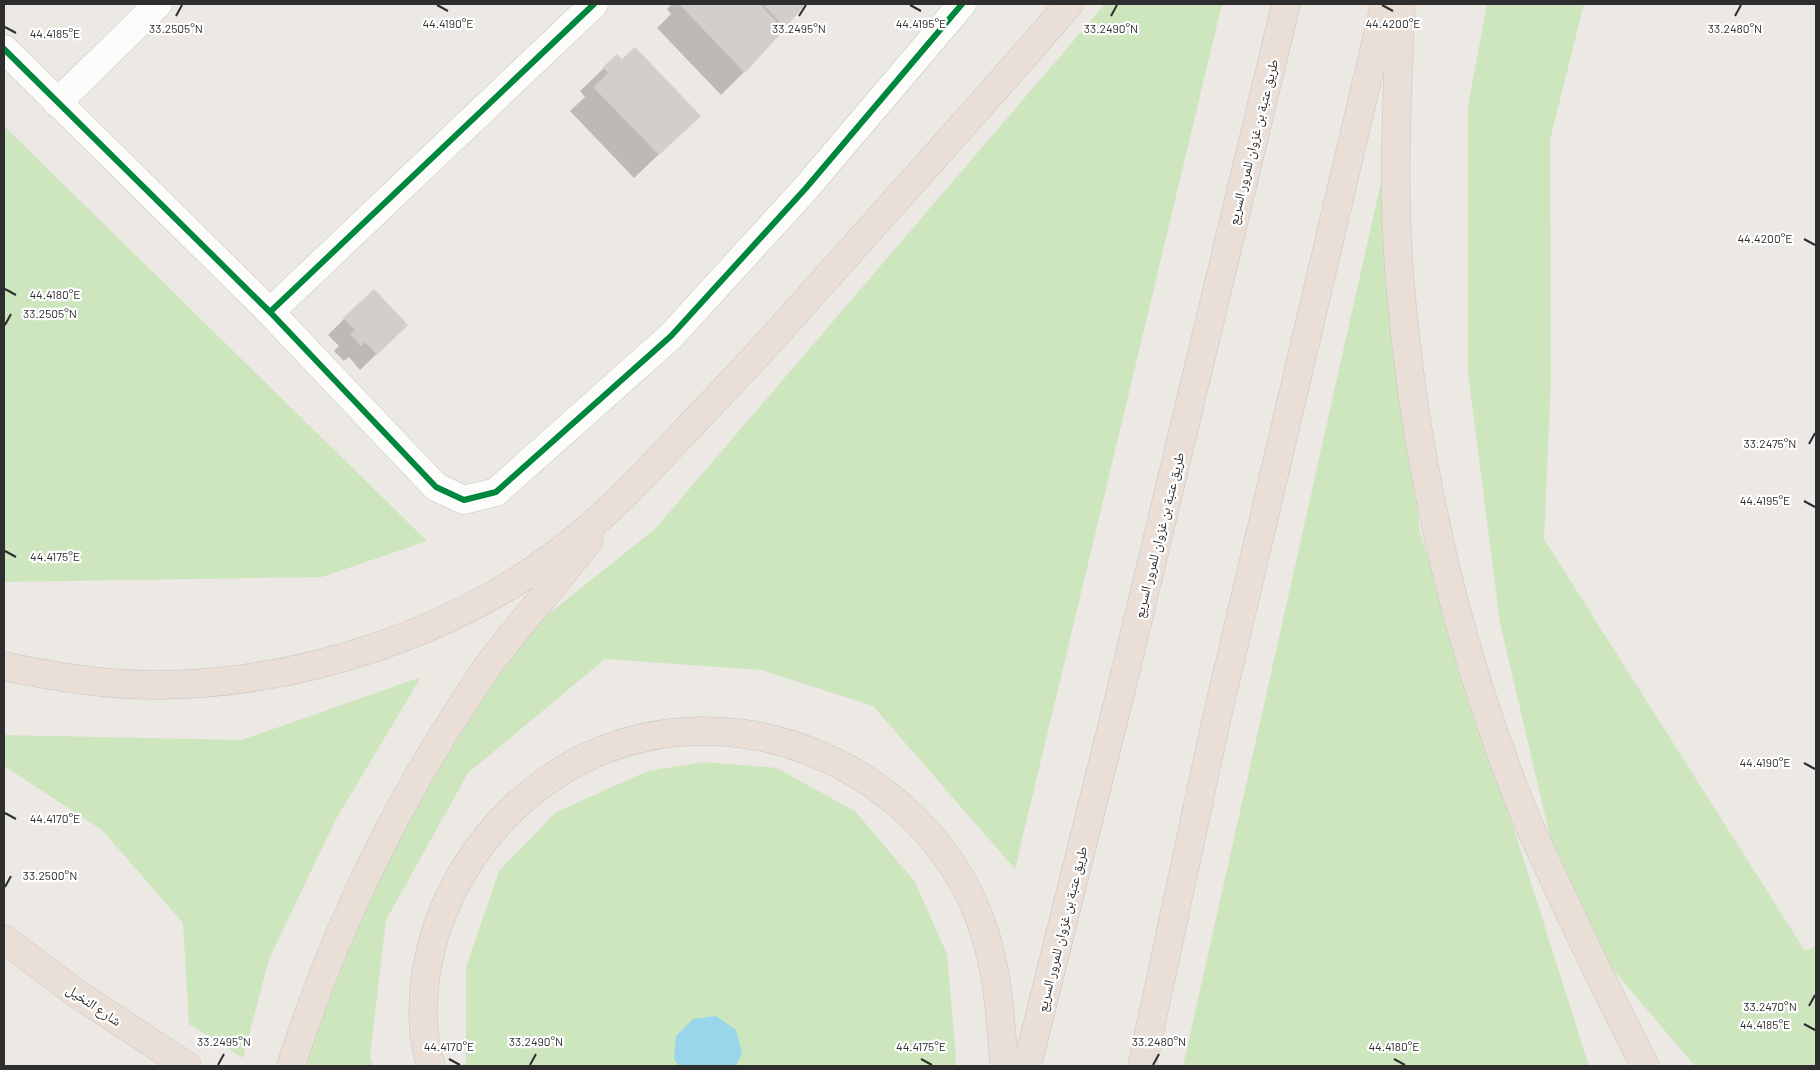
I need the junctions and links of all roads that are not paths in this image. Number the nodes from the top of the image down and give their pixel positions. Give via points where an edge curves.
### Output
1 (158, 4) edge
2 (594, 4) edge
3 (962, 4) edge
4 (1069, 4) edge
5 (1286, 4) edge
6 (1385, 4) edge
7 (1401, 4) edge
8 (4, 49) edge
9 (57, 103) junction
10 (270, 312) junction
11 (624, 496) junction
12 (4, 666) edge
13 (4, 939) edge
14 (187, 1066) edge
15 (291, 1066) edge
16 (430, 1066) edge
17 (1004, 1066) edge
18 (1027, 1066) edge
19 (1142, 1066) edge
20 (1645, 1066) edge

1 - 9 street
2 - 10 street
3 - 10 street via 806,188 671,336 496,492 464,500 436,487
4 - 11 highway via 777,335
5 - 18 highway, طريق عتبة بن غزوان للمرور السريع
6 - 19 highway via 1216,720
7 - 20 highway via 1395,140 1400,280 1415,419 1442,556 1480,691 1528,821
8 - 9 street
9 - 10 street
11 - 12 highway via 576,538 523,576 467,609 408,636 348,657 267,675 156,685 92,682
11 - 15 highway via 485,670 425,764 354,900
13 - 14 highway, شارع النخيل via 76,993
16 - 17 highway via 424,1032 424,990 429,958 440,918 456,881 478,846 529,794 554,775 586,758 641,738 711,730 788,742 825,756 859,774 920,823 949,860 972,900 989,944 998,990

